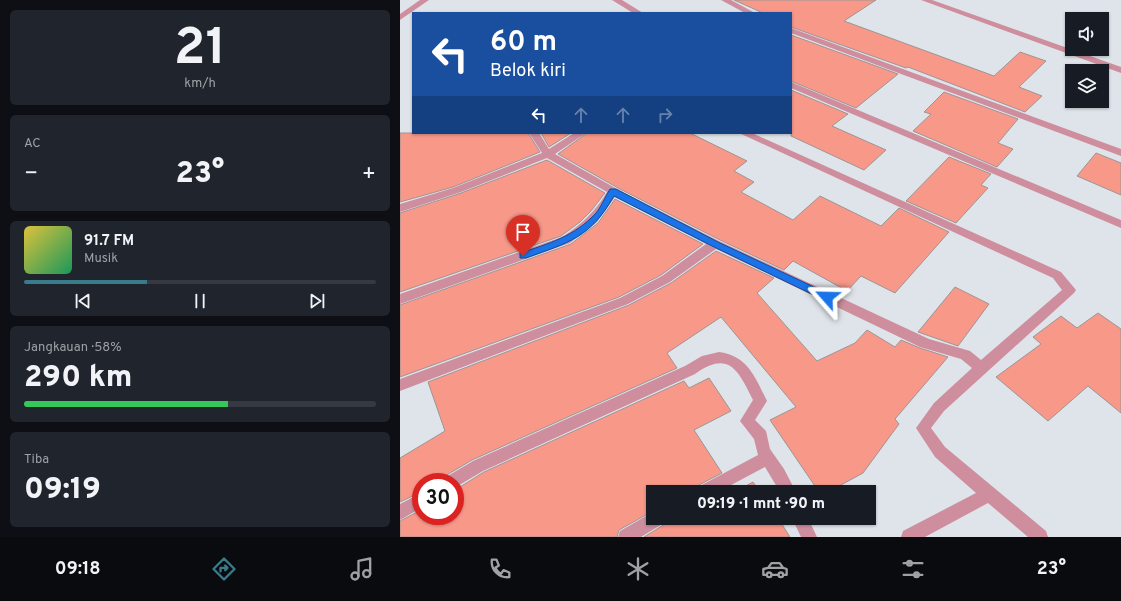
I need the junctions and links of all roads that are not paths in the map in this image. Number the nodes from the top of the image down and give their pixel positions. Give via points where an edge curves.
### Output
1 (425, 0) edge
2 (616, 0) edge
3 (726, 0) edge
4 (926, 0) edge
5 (637, 12) edge
6 (749, 12) edge
7 (401, 16) edge
8 (792, 30) edge
9 (1121, 70) edge
10 (792, 85) edge
11 (535, 134) edge
12 (579, 134) edge
13 (746, 134) edge
14 (1121, 153) edge
15 (548, 154) junction
16 (613, 191) junction
17 (400, 208) edge
18 (1121, 224) edge
19 (715, 244) junction
20 (400, 299) edge
21 (981, 368) junction
22 (400, 385) edge
23 (767, 458) junction
24 (464, 474) edge
25 (715, 485) edge
26 (784, 485) edge
27 (989, 494) junction
28 (412, 505) edge
29 (400, 512) edge
30 (646, 525) edge
31 (803, 525) edge
32 (626, 537) edge
33 (809, 537) edge
34 (909, 537) edge
35 (1040, 537) edge

1 - 7 street
2 - 5 street
3 - 6 street
4 - 9 street
8 - 14 street
10 - 18 street
11 - 15 street
12 - 15 street
13 - 21 street via 1057,275 1070,290
15 - 16 street
15 - 17 street via 457,190
16 - 19 street
16 - 20 street via 600,214 566,240
19 - 21 street via 925,343 965,355
19 - 22 street via 666,279 624,301
21 - 27 street via 939,407 923,428 940,452
23 - 24 street via 761,436 748,421 760,401 742,367 732,360 719,357 708,359 690,370
23 - 25 street
23 - 26 street
27 - 34 street
27 - 35 street
28 - 29 street
30 - 32 street
31 - 33 street

